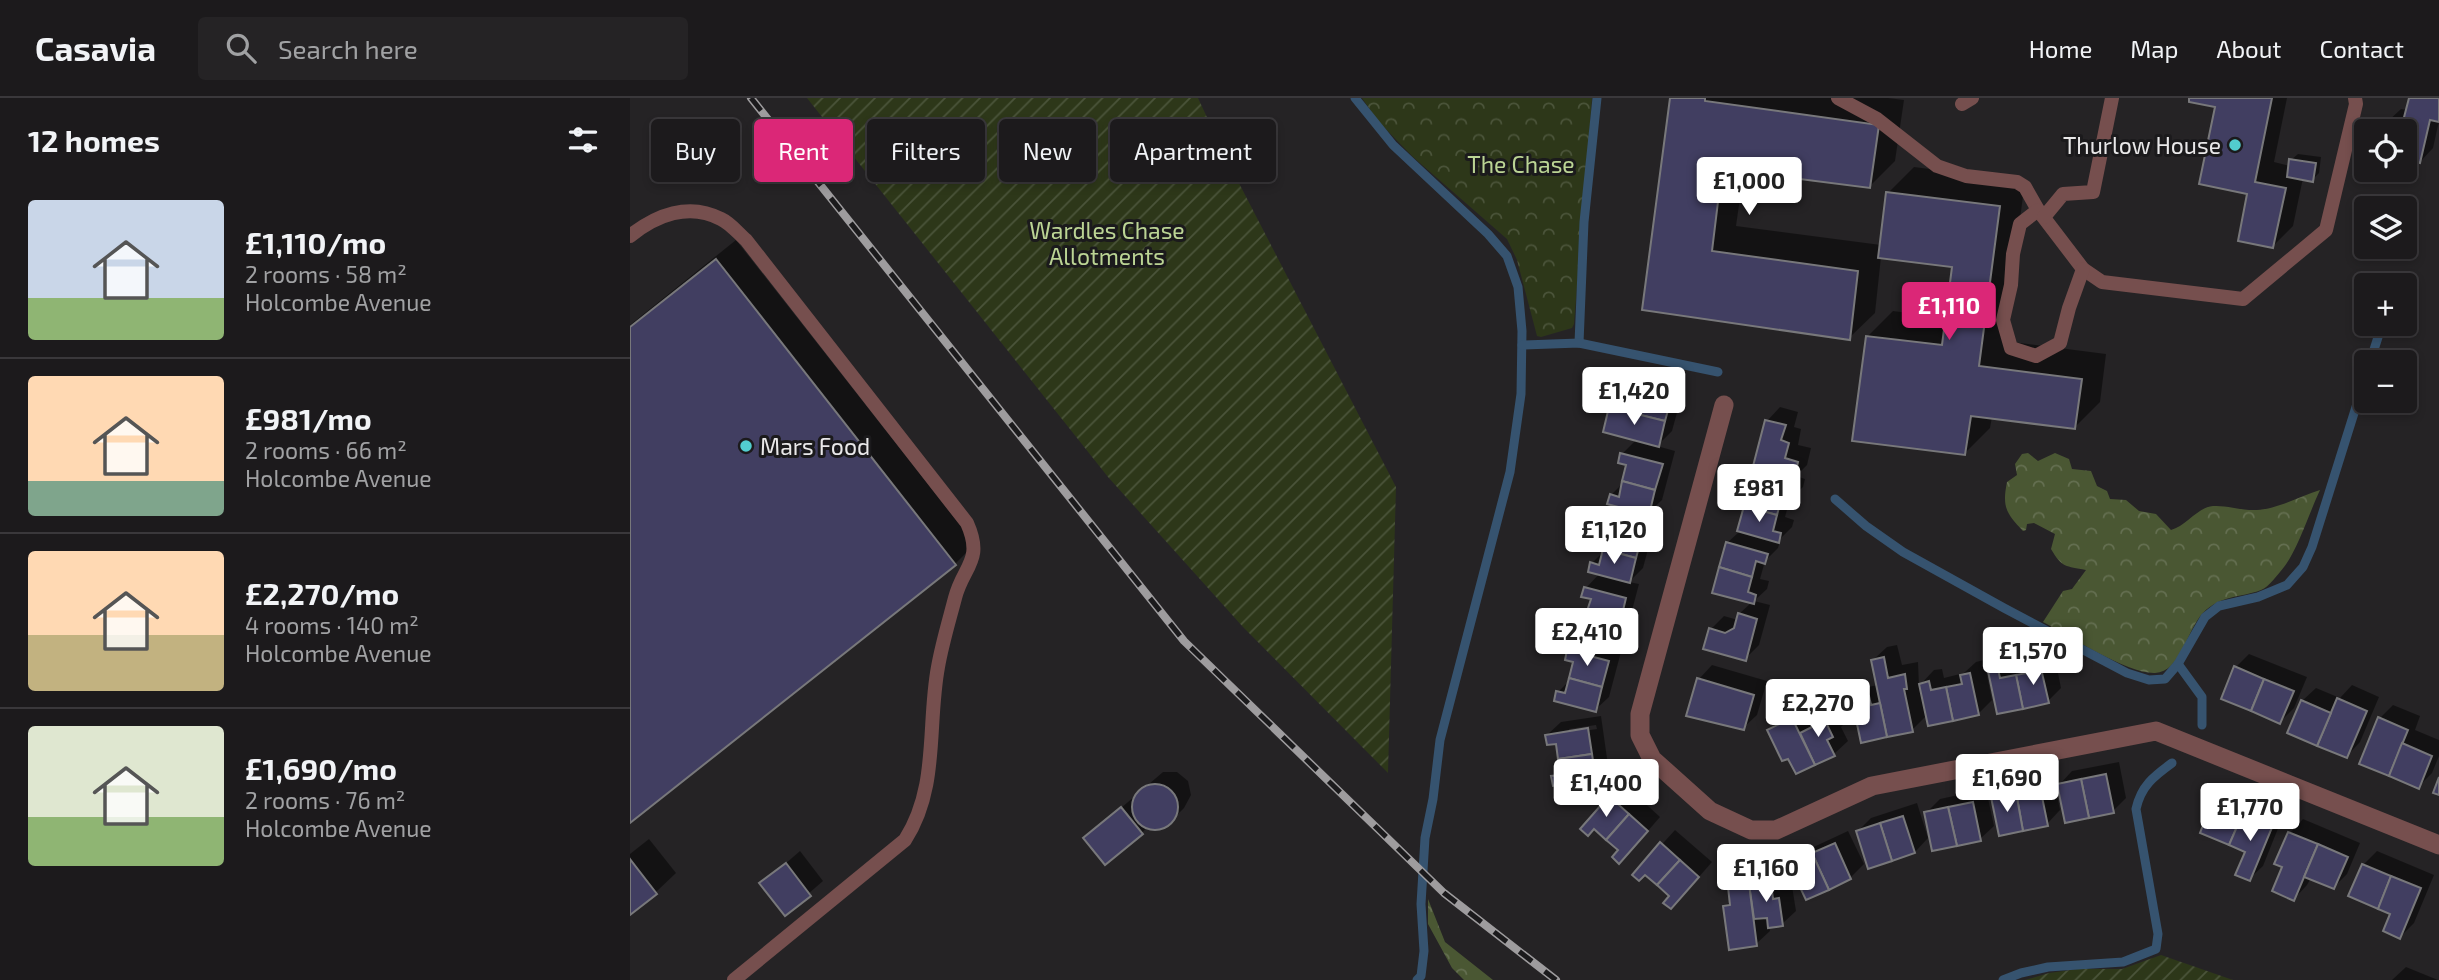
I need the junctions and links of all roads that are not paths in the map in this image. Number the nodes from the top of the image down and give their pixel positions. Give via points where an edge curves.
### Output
1 (1838, 98) edge
2 (2112, 98) edge
3 (2355, 98) edge
4 (2041, 214) junction
5 (630, 236) edge
6 (2083, 269) junction
7 (1724, 405) dead end
8 (2439, 845) edge
9 (734, 980) edge

1 - 4 lane via 1877,119 1937,166 1966,176 2017,182
2 - 4 lane via 2093,192 2063,194
3 - 6 lane via 2326,230 2243,299 2102,282
4 - 6 lane
4 - 6 lane via 2020,224 2013,254 2003,320 2011,348 2036,356 2060,343
5 - 9 lane via 668,213 695,211 722,219 746,240 973,536 972,563 958,583 938,667 926,794 917,821 905,839
7 - 8 street via 1640,714 1640,735 1651,759 1710,811 1751,830 1776,830 1872,786 2156,731

